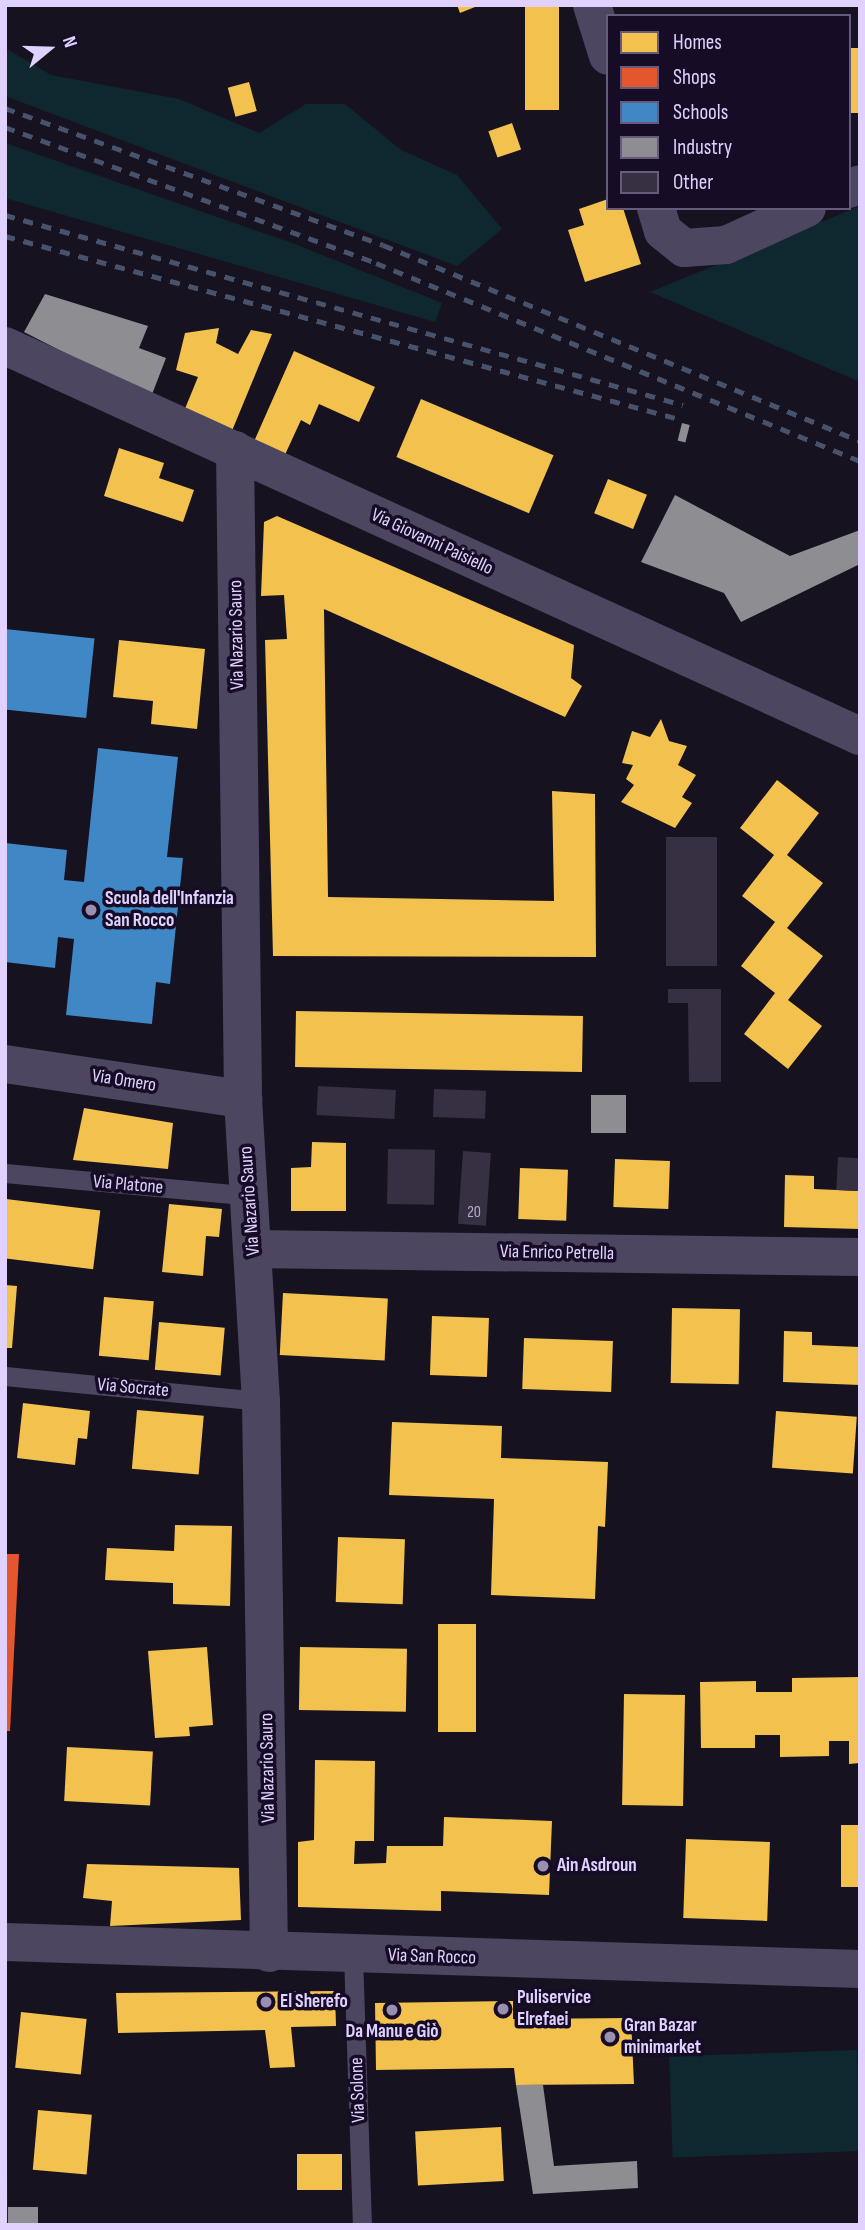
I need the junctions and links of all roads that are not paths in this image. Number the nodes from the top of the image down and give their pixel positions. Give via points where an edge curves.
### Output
1 (592, 5) edge
2 (606, 50) edge
3 (657, 210) edge
4 (803, 210) edge
5 (5, 346) edge
6 (235, 450) junction
7 (860, 736) edge
8 (5, 1063) edge
9 (243, 1099) junction
10 (5, 1173) edge
11 (251, 1196) junction
12 (254, 1249) junction
13 (860, 1258) edge
14 (5, 1376) edge
15 (261, 1401) junction
16 (5, 1942) edge
17 (270, 1953) junction
18 (353, 1955) junction
19 (860, 1969) edge
20 (362, 2225) edge

1 - 2 street
3 - 4 street via 663,231 684,248 726,245
5 - 6 street, Via Giovanni Paisiello
6 - 7 street, Via Giovanni Paisiello
6 - 9 street, Via Nazario Sauro
8 - 9 street, Via Omero
9 - 11 street, Via Nazario Sauro
10 - 11 lane, Via Platone
11 - 12 street, Via Nazario Sauro
12 - 13 street, Via Enrico Petrella
12 - 15 street, Via Nazario Sauro
14 - 15 lane, Via Socrate
15 - 17 street, Via Nazario Sauro
16 - 17 street, Via San Rocco
17 - 18 street, Via San Rocco
18 - 19 street, Via San Rocco
18 - 20 lane, Via Solone

